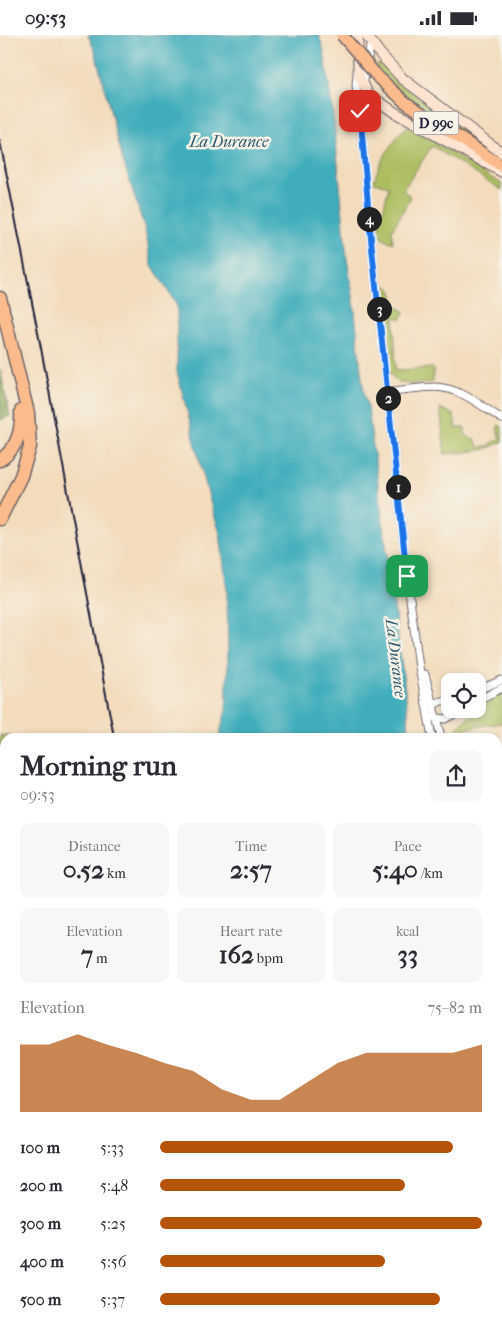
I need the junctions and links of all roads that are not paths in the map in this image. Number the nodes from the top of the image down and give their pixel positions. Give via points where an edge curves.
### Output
1 (342, 35) edge
2 (357, 35) edge
3 (368, 38) edge
4 (358, 68) junction
5 (363, 87) junction
6 (360, 111) junction
7 (502, 153) edge
8 (502, 166) edge
9 (502, 173) edge
10 (0, 298) edge
11 (0, 321) edge
12 (388, 391) junction
13 (502, 419) edge
14 (0, 459) edge
15 (0, 519) edge
16 (416, 640) junction
17 (502, 681) edge
18 (486, 687) edge
19 (502, 688) edge
20 (430, 693) junction
21 (486, 697) edge
22 (441, 701) joint
23 (430, 709) junction
24 (436, 719) junction
25 (445, 719) joint
26 (432, 733) edge
27 (440, 733) edge
28 (441, 733) edge

1 - 8 main road, D 99c, bridge via 376,75 405,102
2 - 4 main road
3 - 5 street
3 - 7 main road via 403,79
4 - 5 main road
4 - 6 street via 356,87
5 - 6 street
5 - 9 main road via 375,100 394,112
6 - 12 street
10 - 15 highway via 27,408 30,447 21,476
11 - 14 highway via 21,415 18,438 6,456
12 - 13 street via 430,387 446,389 465,395
12 - 16 street
16 - 20 street
16 - 23 street
17 - 18 street
19 - 21 street
20 - 22 street
20 - 23 street
22 - 23 street
23 - 24 street
23 - 24 street
23 - 26 street
24 - 25 street
24 - 27 street
25 - 28 street

